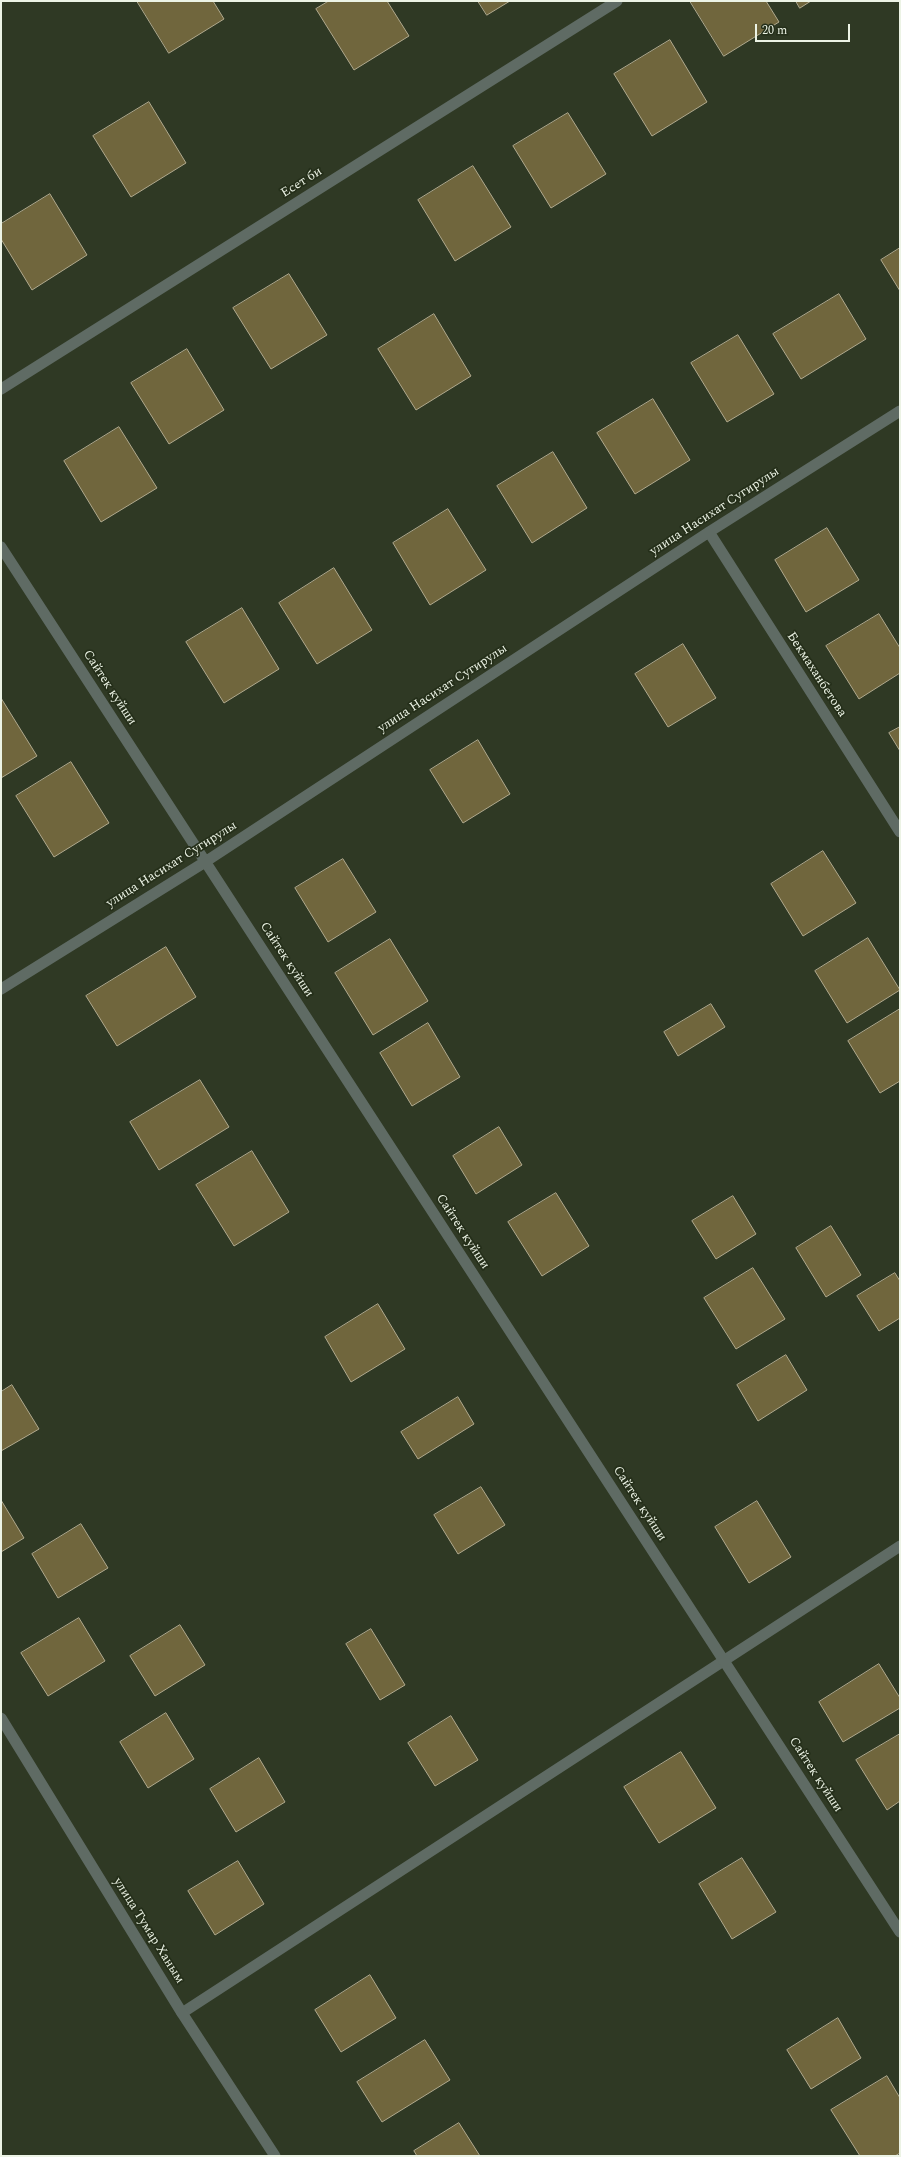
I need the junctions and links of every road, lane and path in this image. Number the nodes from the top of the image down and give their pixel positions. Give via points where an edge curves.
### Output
1 (617, 1) edge
2 (1, 389) edge
3 (900, 411) edge
4 (709, 532) junction
5 (1, 547) edge
6 (900, 832) edge
7 (205, 862) junction
8 (1, 989) edge
9 (900, 1546) edge
10 (724, 1660) junction
11 (1, 1718) edge
12 (900, 1932) edge
13 (182, 2013) junction
14 (275, 2156) edge

1 - 2 street, Есет би
3 - 4 street, улица Насихат Сугирулы
4 - 6 street, Бекмаханбетова
4 - 7 street, улица Насихат Сугирулы
5 - 7 street, Сайтек куйши
7 - 8 street, улица Насихат Сугирулы
7 - 10 street, Сайтек куйши
9 - 10 street
10 - 12 street, Сайтек куйши
10 - 13 street
11 - 13 street, улица Тумар Ханым
13 - 14 street, улица Тумар Ханым

